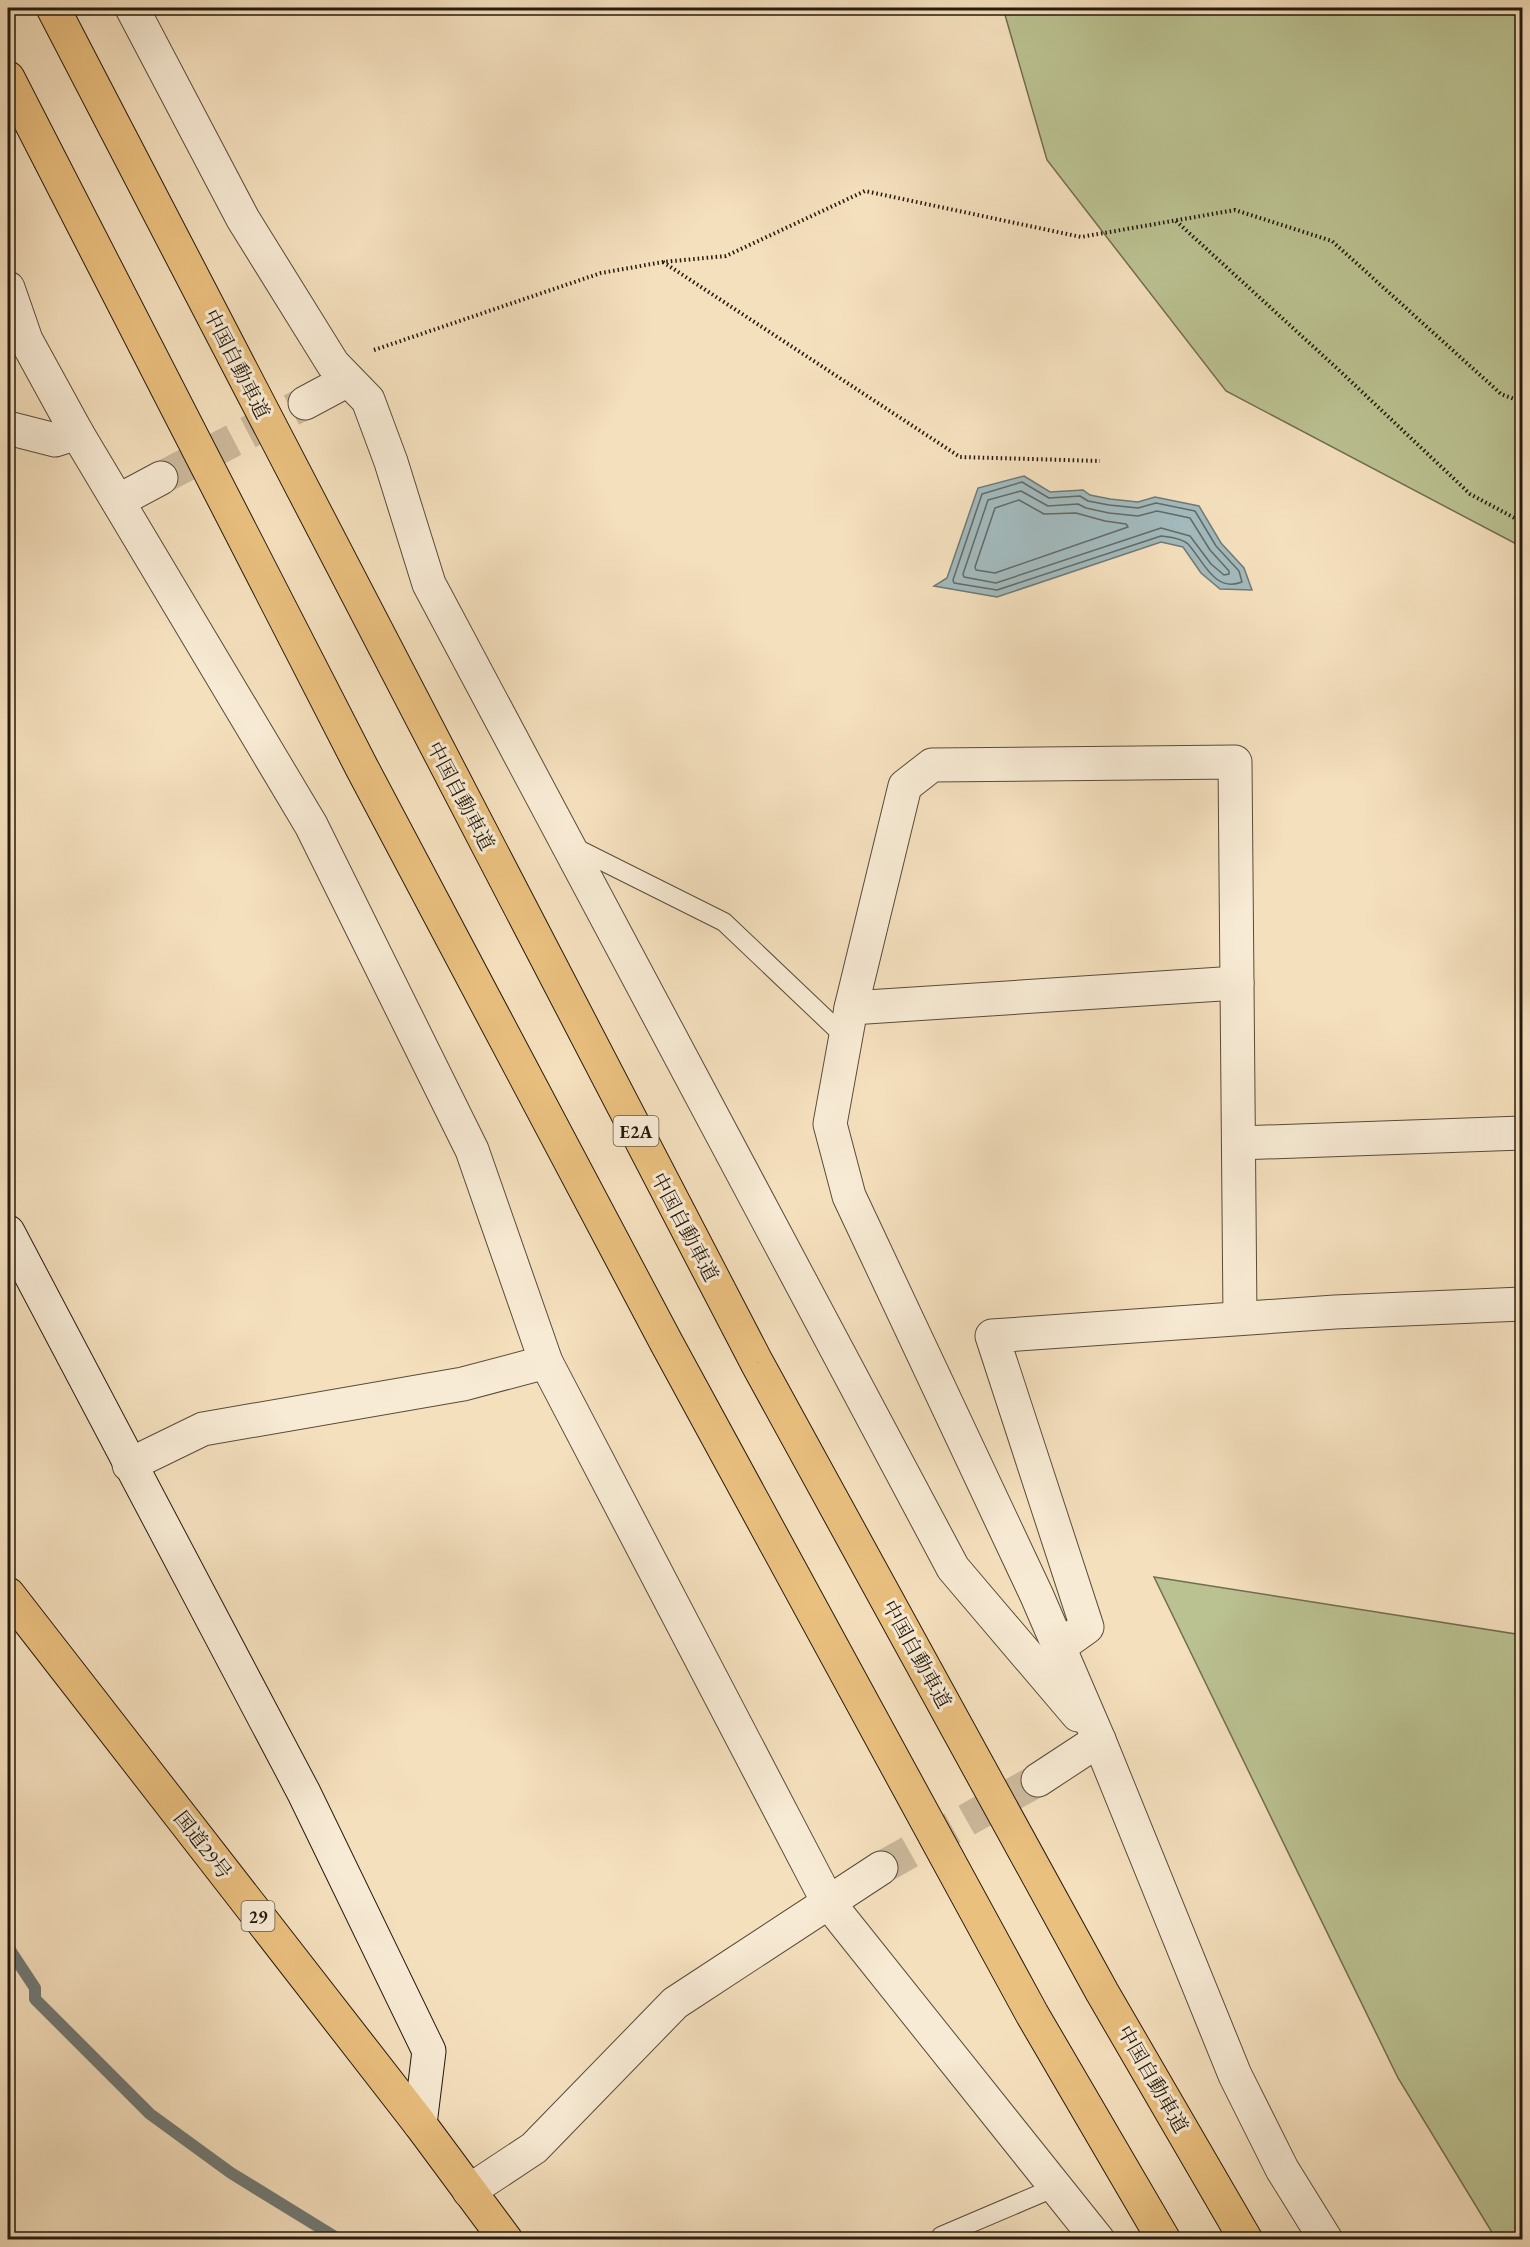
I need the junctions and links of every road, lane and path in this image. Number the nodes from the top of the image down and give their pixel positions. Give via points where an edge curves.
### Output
1 (53, 8) edge
2 (132, 8) edge
3 (8, 78) edge
4 (1175, 220) junction
5 (663, 262) junction
6 (8, 288) edge
7 (341, 372) junction
8 (1522, 402) edge
9 (305, 403) tunnel mouth
10 (8, 428) edge
11 (77, 433) junction
12 (1100, 462) dead end
13 (161, 478) tunnel mouth
14 (118, 501) junction
15 (1522, 522) edge
16 (568, 844) junction
17 (1237, 983) junction
18 (848, 1023) junction
19 (1522, 1133) edge
20 (1239, 1143) junction
21 (8, 1232) edge
22 (1522, 1304) edge
23 (1240, 1318) junction
24 (546, 1362) junction
25 (129, 1465) junction
26 (8, 1594) edge
27 (1059, 1647) junction
28 (1099, 1740) junction
29 (1038, 1780) tunnel mouth
30 (881, 1868) tunnel mouth
31 (828, 1902) junction
32 (420, 2124) junction
33 (1056, 2187) junction
34 (469, 2191) junction
35 (506, 2240) edge
36 (942, 2240) edge
37 (1098, 2240) edge
38 (1164, 2240) edge
39 (1246, 2240) edge
40 (1326, 2240) edge

1 - 39 highway, 中国自動車道 / E2A via 756,1363 1102,1992
2 - 7 street via 243,219
3 - 38 highway via 362,768 666,1342 1032,2014
4 - 5 path via 1081,237 866,191 726,256
4 - 8 path via 1235,210 1332,240 1501,394
4 - 15 path via 1470,494
5 - 7 path via 601,273
5 - 12 path via 960,457
6 - 11 street via 26,340
7 - 9 street
7 - 16 street via 368,400 429,584
10 - 11 street via 54,441
11 - 14 street
13 - 14 street
14 - 24 street via 322,846 472,1150
16 - 18 lane via 724,921
16 - 28 street via 953,1568
17 - 18 street
17 - 18 street via 1235,762 932,765 905,786
17 - 20 street
18 - 27 street via 830,1124 849,1196
19 - 20 street
20 - 23 street
21 - 25 street
22 - 23 street
23 - 27 street via 992,1336 1088,1627
24 - 25 street via 463,1384 203,1429
24 - 31 street
25 - 32 street via 304,1793 429,2051
26 - 32 highway, 国道29号 / 29
27 - 28 street
28 - 29 street
28 - 40 street via 1235,2075 1282,2169
30 - 31 street
31 - 33 street
31 - 34 street via 675,2003 534,2148
32 - 34 highway, 国道29号 / 29
33 - 36 lane via 941,2236
33 - 37 street
34 - 35 highway, 国道29号 / 29

